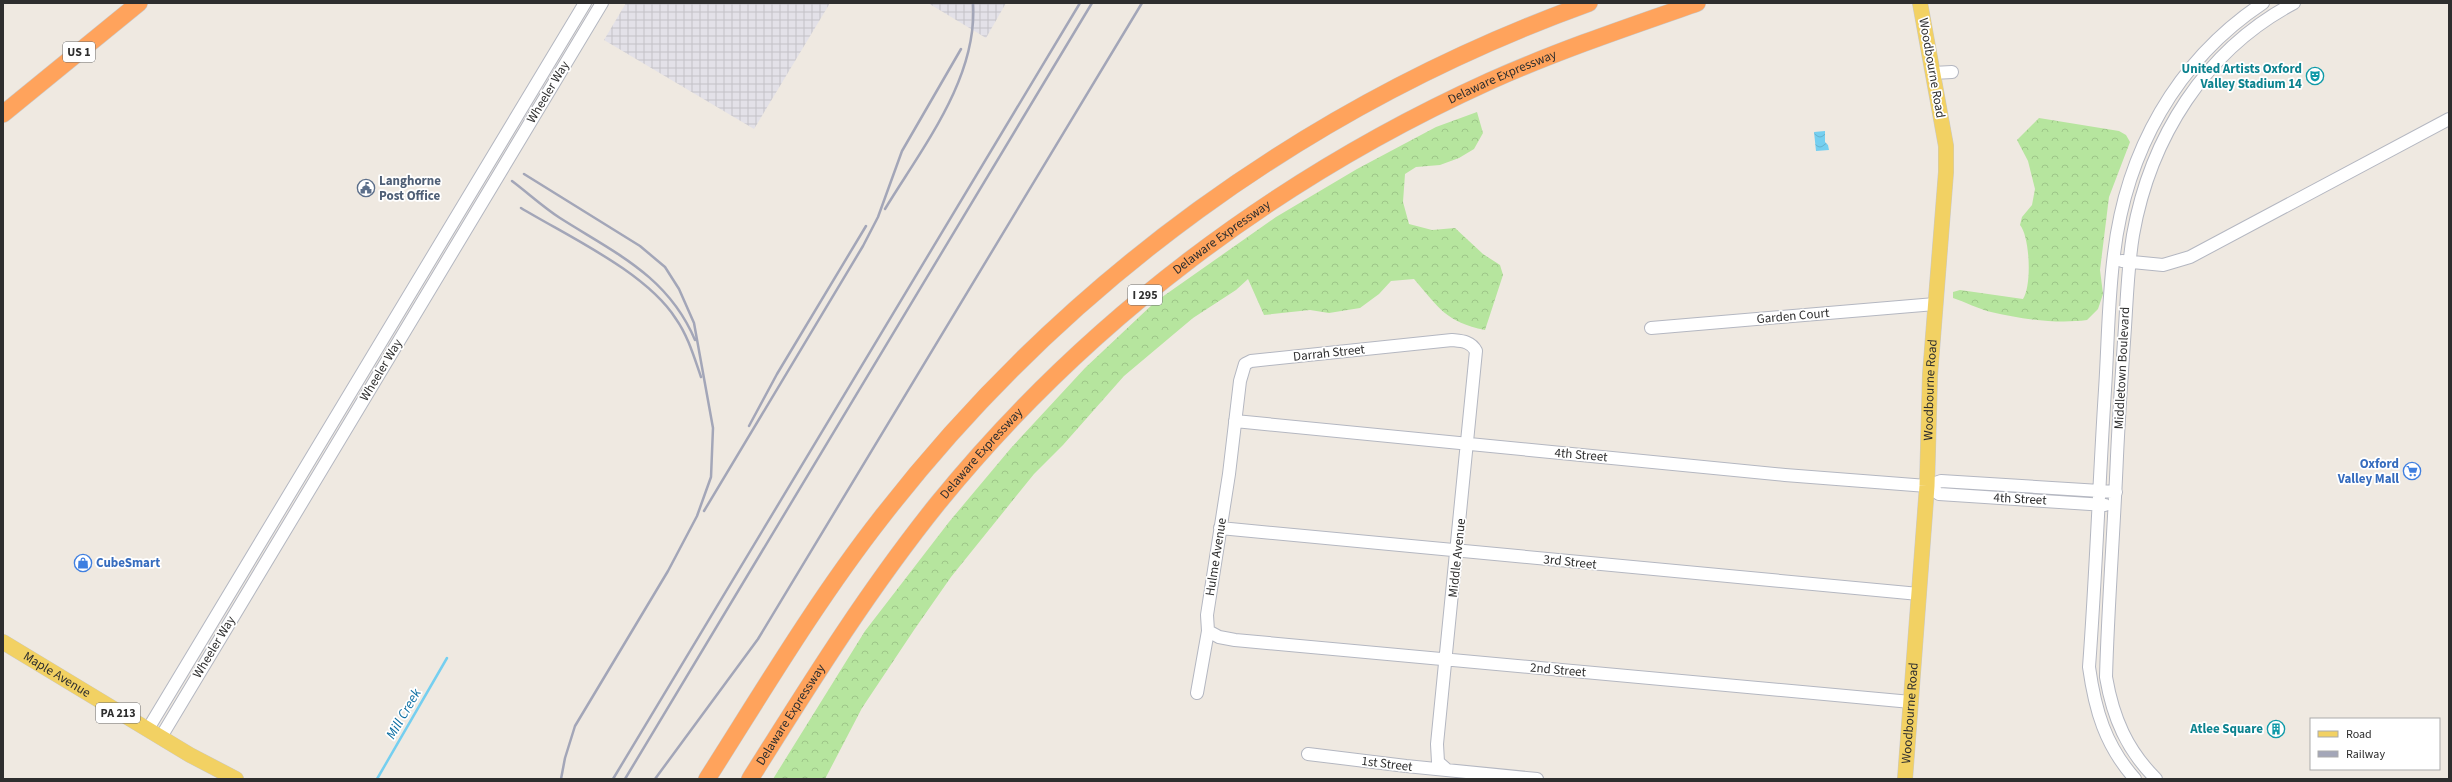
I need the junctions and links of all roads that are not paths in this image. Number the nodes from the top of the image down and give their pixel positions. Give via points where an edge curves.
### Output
1 (121, 3) edge
2 (139, 3) edge
3 (585, 3) edge
4 (602, 3) edge
5 (1589, 3) edge
6 (1697, 3) edge
7 (1920, 3) edge
8 (2263, 3) edge
9 (2294, 3) edge
10 (1952, 72) dead end
11 (1934, 73) junction
12 (11, 100) edge
13 (3, 114) edge
14 (3, 118) edge
15 (2449, 119) edge
16 (2113, 258) junction
17 (2129, 263) junction
18 (1936, 304) junction
19 (1651, 328) dead end
20 (1472, 345) joint
21 (1235, 421) junction
22 (1468, 444) junction
23 (1926, 486) junction
24 (2098, 491) junction
25 (2116, 492) junction
26 (2098, 504) junction
27 (2115, 507) junction
28 (1220, 528) junction
29 (1457, 551) junction
30 (1919, 594) junction
31 (1208, 631) junction
32 (3, 642) edge
33 (1447, 659) junction
34 (1197, 693) dead end
35 (1911, 702) junction
36 (148, 730) junction
37 (161, 737) junction
38 (1308, 754) dead end
39 (1446, 769) junction
40 (236, 779) edge
41 (707, 779) edge
42 (750, 779) edge
43 (1537, 779) edge
44 (1905, 779) edge
45 (2135, 779) edge
46 (2156, 779) edge

1 - 12 highway, US 1
2 - 12 highway, US 1
3 - 36 street, Wheeler Way
4 - 37 street, Wheeler Way
5 - 41 highway, I 295 via 1499,38 1419,75 1328,124 1237,181 1103,283 1029,352 966,416 882,516 816,610
6 - 42 highway, Delaware Expressway / I 295 via 1538,60 1455,97 1393,129 1281,195 1161,283 1097,337 1046,385 939,501 867,598
7 - 11 main road, Woodbourne Road
8 - 16 street, Middletown Boulevard via 2211,44 2187,72 2156,117 2142,145 2128,185
9 - 17 street, Middletown Boulevard via 2259,25 2224,54 2178,111 2149,171 2133,234
10 - 11 street
11 - 18 main road, Woodbourne Road via 1946,153 1946,186
12 - 13 highway, US 1
12 - 14 highway
15 - 17 street via 2190,258 2163,265
16 - 17 street
16 - 24 street, Middletown Boulevard
17 - 25 street, Middletown Boulevard
18 - 19 street, Garden Court
18 - 23 main road, Woodbourne Road
20 - 21 street, Darrah Street via 1452,340 1251,361 1243,366
20 - 22 street, Middle Avenue via 1476,351
21 - 22 street, 4th Street
21 - 28 street, Hulme Avenue
22 - 23 street, 4th Street
22 - 29 street, Middle Avenue
23 - 24 street, 4th Street via 1941,480
23 - 26 street, 4th Street via 1939,494
23 - 30 main road, Woodbourne Road
24 - 25 street, 4th Street
24 - 26 street, Middletown Boulevard
25 - 27 street, Middletown Boulevard
26 - 27 street, 4th Street
26 - 45 street, Middletown Boulevard via 2089,667 2094,702 2109,744
27 - 46 street, Middletown Boulevard via 2106,678 2113,712 2124,738
28 - 29 street, 3rd Street
28 - 31 street, Hulme Avenue via 1207,615
29 - 30 street, 3rd Street
29 - 33 street, Middle Avenue
30 - 35 main road, Woodbourne Road
31 - 33 street, 2nd Street via 1219,637 1235,640
31 - 34 street, Hulme Avenue
32 - 36 main road, Maple Avenue / PA 213
33 - 35 street, 2nd Street
33 - 39 street, Middle Avenue via 1437,744 1438,762
35 - 44 main road, Woodbourne Road
36 - 37 main road, Maple Avenue / PA 213
37 - 40 main road, Maple Avenue / PA 213
38 - 39 street, 1st Street
39 - 43 street, 1st Street

